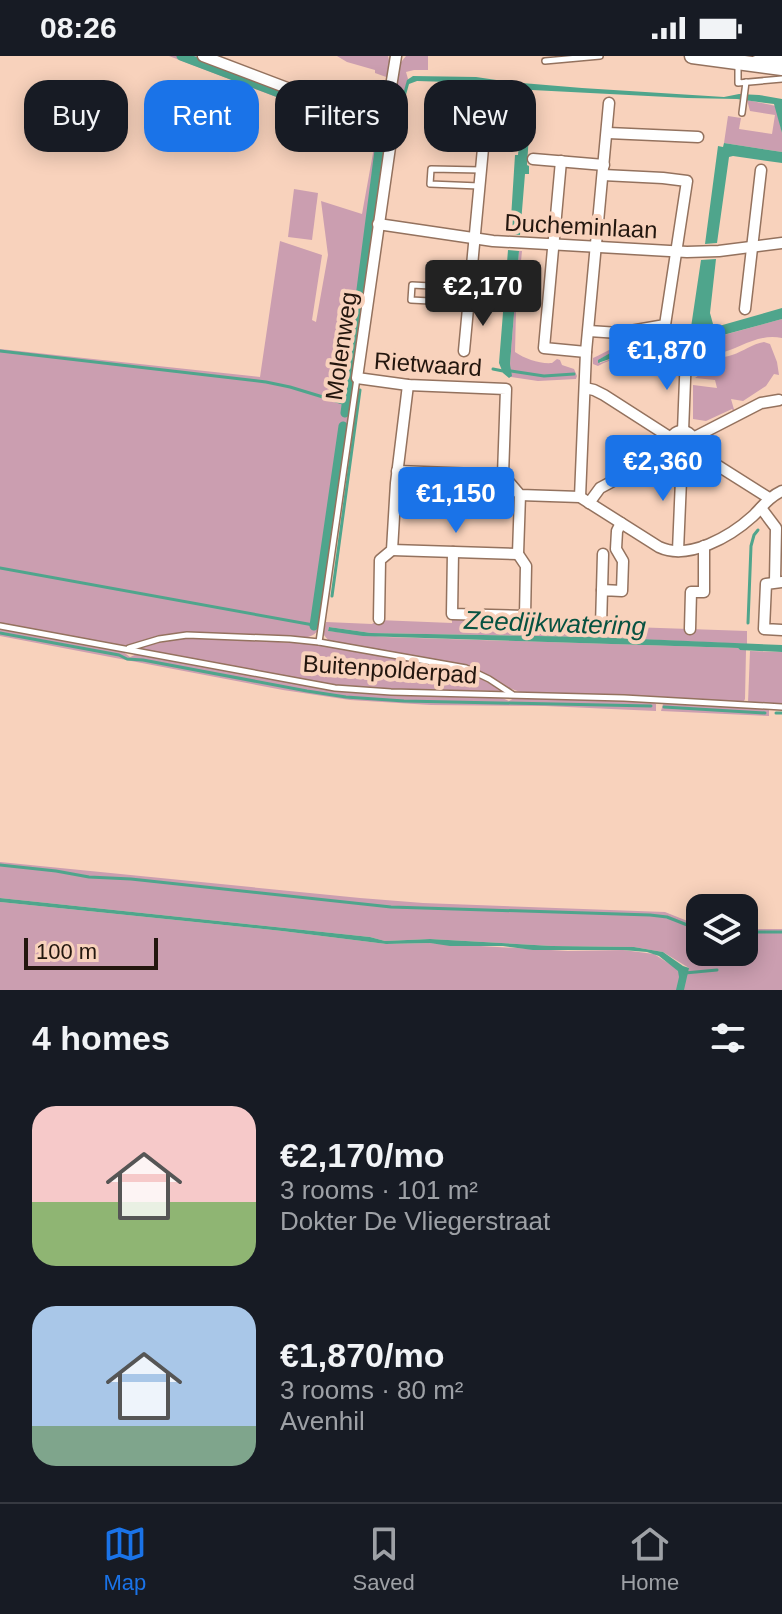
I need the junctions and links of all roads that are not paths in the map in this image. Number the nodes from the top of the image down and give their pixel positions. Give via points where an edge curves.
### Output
1 (203, 56) edge
2 (396, 56) edge
3 (600, 56) edge
4 (692, 56) edge
5 (782, 58) edge
6 (545, 61) dead end
7 (745, 63) junction
8 (782, 68) edge
9 (782, 79) edge
10 (392, 80) edge
11 (746, 82) junction
12 (275, 83) edge
13 (609, 103) dead end
14 (742, 113) dead end
15 (608, 133) junction
16 (698, 137) dead end
17 (389, 152) edge
18 (483, 152) edge
19 (533, 159) dead end
20 (561, 161) junction
21 (481, 170) junction
22 (604, 170) junction
23 (761, 170) dead end
24 (480, 186) junction
25 (378, 224) junction
26 (475, 238) junction
27 (782, 243) edge
28 (554, 245) junction
29 (597, 247) junction
30 (752, 247) junction
31 (676, 251) junction
32 (470, 288) junction
33 (468, 303) junction
34 (745, 309) dead end
35 (589, 331) junction
36 (464, 351) dead end
37 (586, 352) junction
38 (686, 354) dead end
39 (357, 378) junction
40 (408, 385) junction
41 (585, 388) junction
42 (779, 400) dead end
43 (683, 431) junction
44 (693, 438) junction
45 (671, 444) junction
46 (693, 450) junction
47 (682, 456) junction
48 (397, 471) junction
49 (503, 475) junction
50 (782, 491) edge
51 (520, 495) junction
52 (769, 498) junction
53 (585, 500) junction
54 (761, 508) junction
55 (621, 523) junction
56 (704, 546) junction
57 (392, 550) junction
58 (678, 551) junction
59 (453, 552) junction
60 (518, 554) junction
61 (603, 554) dead end
62 (774, 582) edge
63 (602, 590) junction
64 (379, 619) dead end
65 (0, 626) edge
66 (601, 626) dead end
67 (690, 629) dead end
68 (782, 630) edge
69 (319, 642) junction
70 (126, 649) junction
71 (513, 694) junction
72 (782, 707) edge

1 - 12 street
2 - 10 street, Molenweg
3 - 6 lane
4 - 7 street
5 - 7 street
7 - 8 street
7 - 11 lane via 738,83
9 - 11 lane
11 - 14 lane
13 - 15 street
15 - 16 street
15 - 22 street
17 - 25 street, Molenweg
18 - 21 street
19 - 20 street
20 - 22 street
20 - 28 street
21 - 24 street
21 - 24 lane via 431,169 430,184
22 - 29 street
22 - 31 street via 687,181
23 - 30 street
24 - 26 street
25 - 26 street, Ducheminlaan
25 - 39 street, Molenweg
26 - 28 street, Ducheminlaan
26 - 32 street
27 - 30 street, Ducheminlaan
28 - 29 street, Ducheminlaan
28 - 37 street via 544,348
29 - 31 street, Ducheminlaan
29 - 35 street
30 - 31 street, Ducheminlaan
30 - 34 street
31 - 35 street via 665,325 619,333
32 - 33 street
32 - 33 lane via 412,285 411,300
33 - 36 street
35 - 37 street
37 - 41 street
38 - 43 street
39 - 40 street, Rietwaard
39 - 69 lane, Molenweg
40 - 48 street
40 - 49 street, Rietwaard via 506,389
41 - 45 street via 604,395
41 - 53 street
42 - 44 street via 761,403
43 - 44 street
43 - 45 street
44 - 46 street
45 - 47 street
45 - 53 street
46 - 47 street
46 - 52 street
47 - 58 street
48 - 49 street
48 - 57 street
49 - 51 street
50 - 52 street
51 - 53 street
51 - 60 street
52 - 54 street
53 - 55 street
54 - 56 street
54 - 62 street via 776,528
55 - 58 street via 662,548
55 - 63 street via 616,549 623,561 622,591
56 - 58 street
56 - 67 street via 704,592 691,592
57 - 59 street
57 - 64 street via 380,560
59 - 60 street
59 - 60 street via 452,614 525,616 526,566
61 - 63 street
62 - 68 street via 764,629
63 - 66 street
65 - 70 lane, Buitenpolderpad
69 - 70 lane via 196,635
69 - 71 lane via 466,668
70 - 71 lane, Buitenpolderpad via 335,688
71 - 72 lane, Buitenpolderpad

